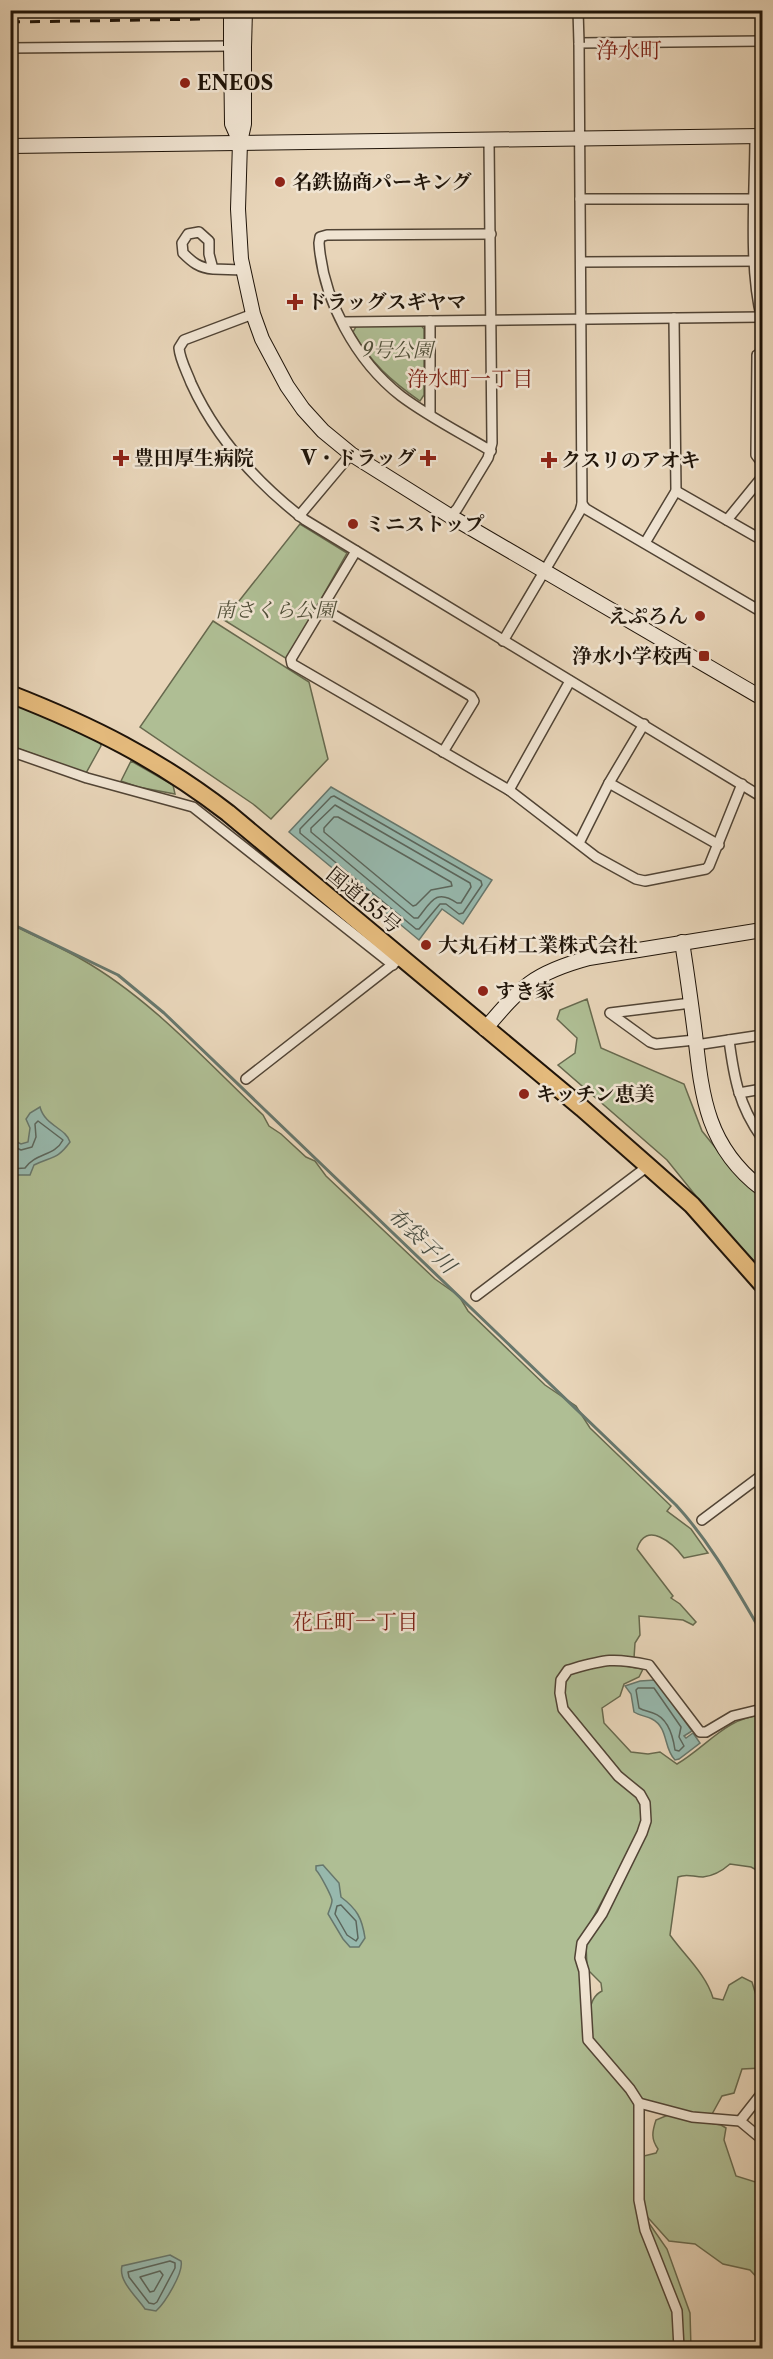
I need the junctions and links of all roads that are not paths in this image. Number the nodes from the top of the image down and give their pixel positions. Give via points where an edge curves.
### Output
1 (231, 10) edge
2 (245, 10) edge
3 (578, 10) edge
4 (762, 41) edge
5 (579, 43) junction
6 (238, 47) junction
7 (10, 48) edge
8 (759, 136) edge
9 (581, 139) junction
10 (489, 141) junction
11 (240, 142) junction
12 (10, 146) edge
13 (580, 199) junction
14 (755, 200) junction
15 (491, 234) junction
16 (759, 261) edge
17 (581, 262) junction
18 (213, 269) dead end
19 (243, 270) junction
20 (253, 314) junction
21 (674, 318) junction
22 (762, 318) edge
23 (581, 319) junction
24 (492, 320) junction
25 (430, 321) junction
26 (343, 322) junction
27 (762, 352) edge
28 (430, 414) junction
29 (491, 451) junction
30 (351, 454) junction
31 (762, 463) edge
32 (762, 477) edge
33 (676, 491) junction
34 (582, 504) junction
35 (299, 516) junction
36 (450, 516) junction
37 (727, 520) junction
38 (762, 540) edge
39 (645, 543) junction
40 (356, 551) junction
41 (544, 571) junction
42 (322, 608) junction
43 (762, 612) edge
44 (503, 641) junction
45 (570, 681) junction
46 (10, 694) edge
47 (762, 698) edge
48 (644, 724) junction
49 (10, 751) edge
50 (443, 752) junction
51 (609, 783) junction
52 (742, 784) junction
53 (509, 790) junction
54 (762, 797) edge
55 (579, 843) junction
56 (719, 844) junction
57 (762, 930) edge
58 (682, 942) junction
59 (397, 961) junction
60 (691, 1003) junction
61 (485, 1029) junction
62 (762, 1035) edge
63 (729, 1040) junction
64 (695, 1042) junction
65 (246, 1079) dead end
66 (762, 1089) edge
67 (739, 1093) junction
68 (762, 1138) edge
69 (648, 1166) junction
70 (762, 1189) edge
71 (762, 1284) edge
72 (476, 1296) dead end
73 (762, 1475) edge
74 (702, 1520) dead end
75 (762, 1709) edge
76 (762, 2093) edge
77 (639, 2103) junction
78 (740, 2121) junction
79 (762, 2136) edge
80 (679, 2349) edge

1 - 6 street, bridge
2 - 6 street, bridge
3 - 5 street, bridge
4 - 5 street
5 - 9 street
6 - 7 street
6 - 11 street via 232,124
8 - 9 street
8 - 14 street
9 - 10 street
9 - 13 street
10 - 11 street
10 - 15 street
11 - 12 street
11 - 19 street via 238,209
13 - 14 street
13 - 17 street
14 - 16 street
15 - 24 street
15 - 26 street via 320,237 325,280
16 - 17 street
16 - 22 street
17 - 23 street
18 - 19 street
19 - 20 street
20 - 30 street via 287,386 323,431
20 - 35 street via 184,340 179,354 197,396 229,446 268,490
21 - 22 street
21 - 23 street
21 - 33 street
23 - 24 street
23 - 34 street
24 - 25 street
24 - 29 street
25 - 26 street
25 - 28 street
26 - 28 street via 371,367 403,397
27 - 31 street via 757,356 756,433 757,457
28 - 29 street
29 - 36 street
30 - 35 street
30 - 36 street
32 - 37 street
33 - 37 street
33 - 39 street
34 - 39 street
34 - 41 street
35 - 40 street
36 - 41 street
37 - 38 street
39 - 43 street
40 - 42 street
40 - 44 street
41 - 44 street
41 - 47 street
42 - 50 street via 471,696 474,701
42 - 50 street via 291,659 292,664
44 - 45 street
45 - 48 street
45 - 53 street
46 - 59 highway, 国道155号 via 105,734 176,775 228,813
48 - 51 street
48 - 52 street
49 - 59 street via 87,778 193,807
50 - 53 street
51 - 55 street
51 - 56 street
52 - 54 street
52 - 56 street
53 - 55 street
55 - 56 street via 603,861 645,881 706,869
57 - 58 street
58 - 60 street
58 - 61 street via 589,958 548,971 515,994
59 - 61 highway, 国道155号
59 - 65 street
60 - 64 street
60 - 64 street via 610,1013 650,1042
61 - 69 highway, 国道155号
62 - 63 street
63 - 64 street
63 - 67 street
64 - 70 street via 701,1088 712,1126 737,1164
66 - 67 street
67 - 68 street via 742,1106
69 - 71 highway, 国道155号 via 692,1205
69 - 72 street
73 - 74 street
75 - 77 street via 734,1716 700,1732 649,1665 606,1659 568,1670 561,1680 563,1709 645,1803 642,1833 602,1914 580,1948 588,2040
76 - 78 street
77 - 78 street via 692,2117
77 - 80 street via 639,2200 645,2230 677,2311
78 - 79 street

